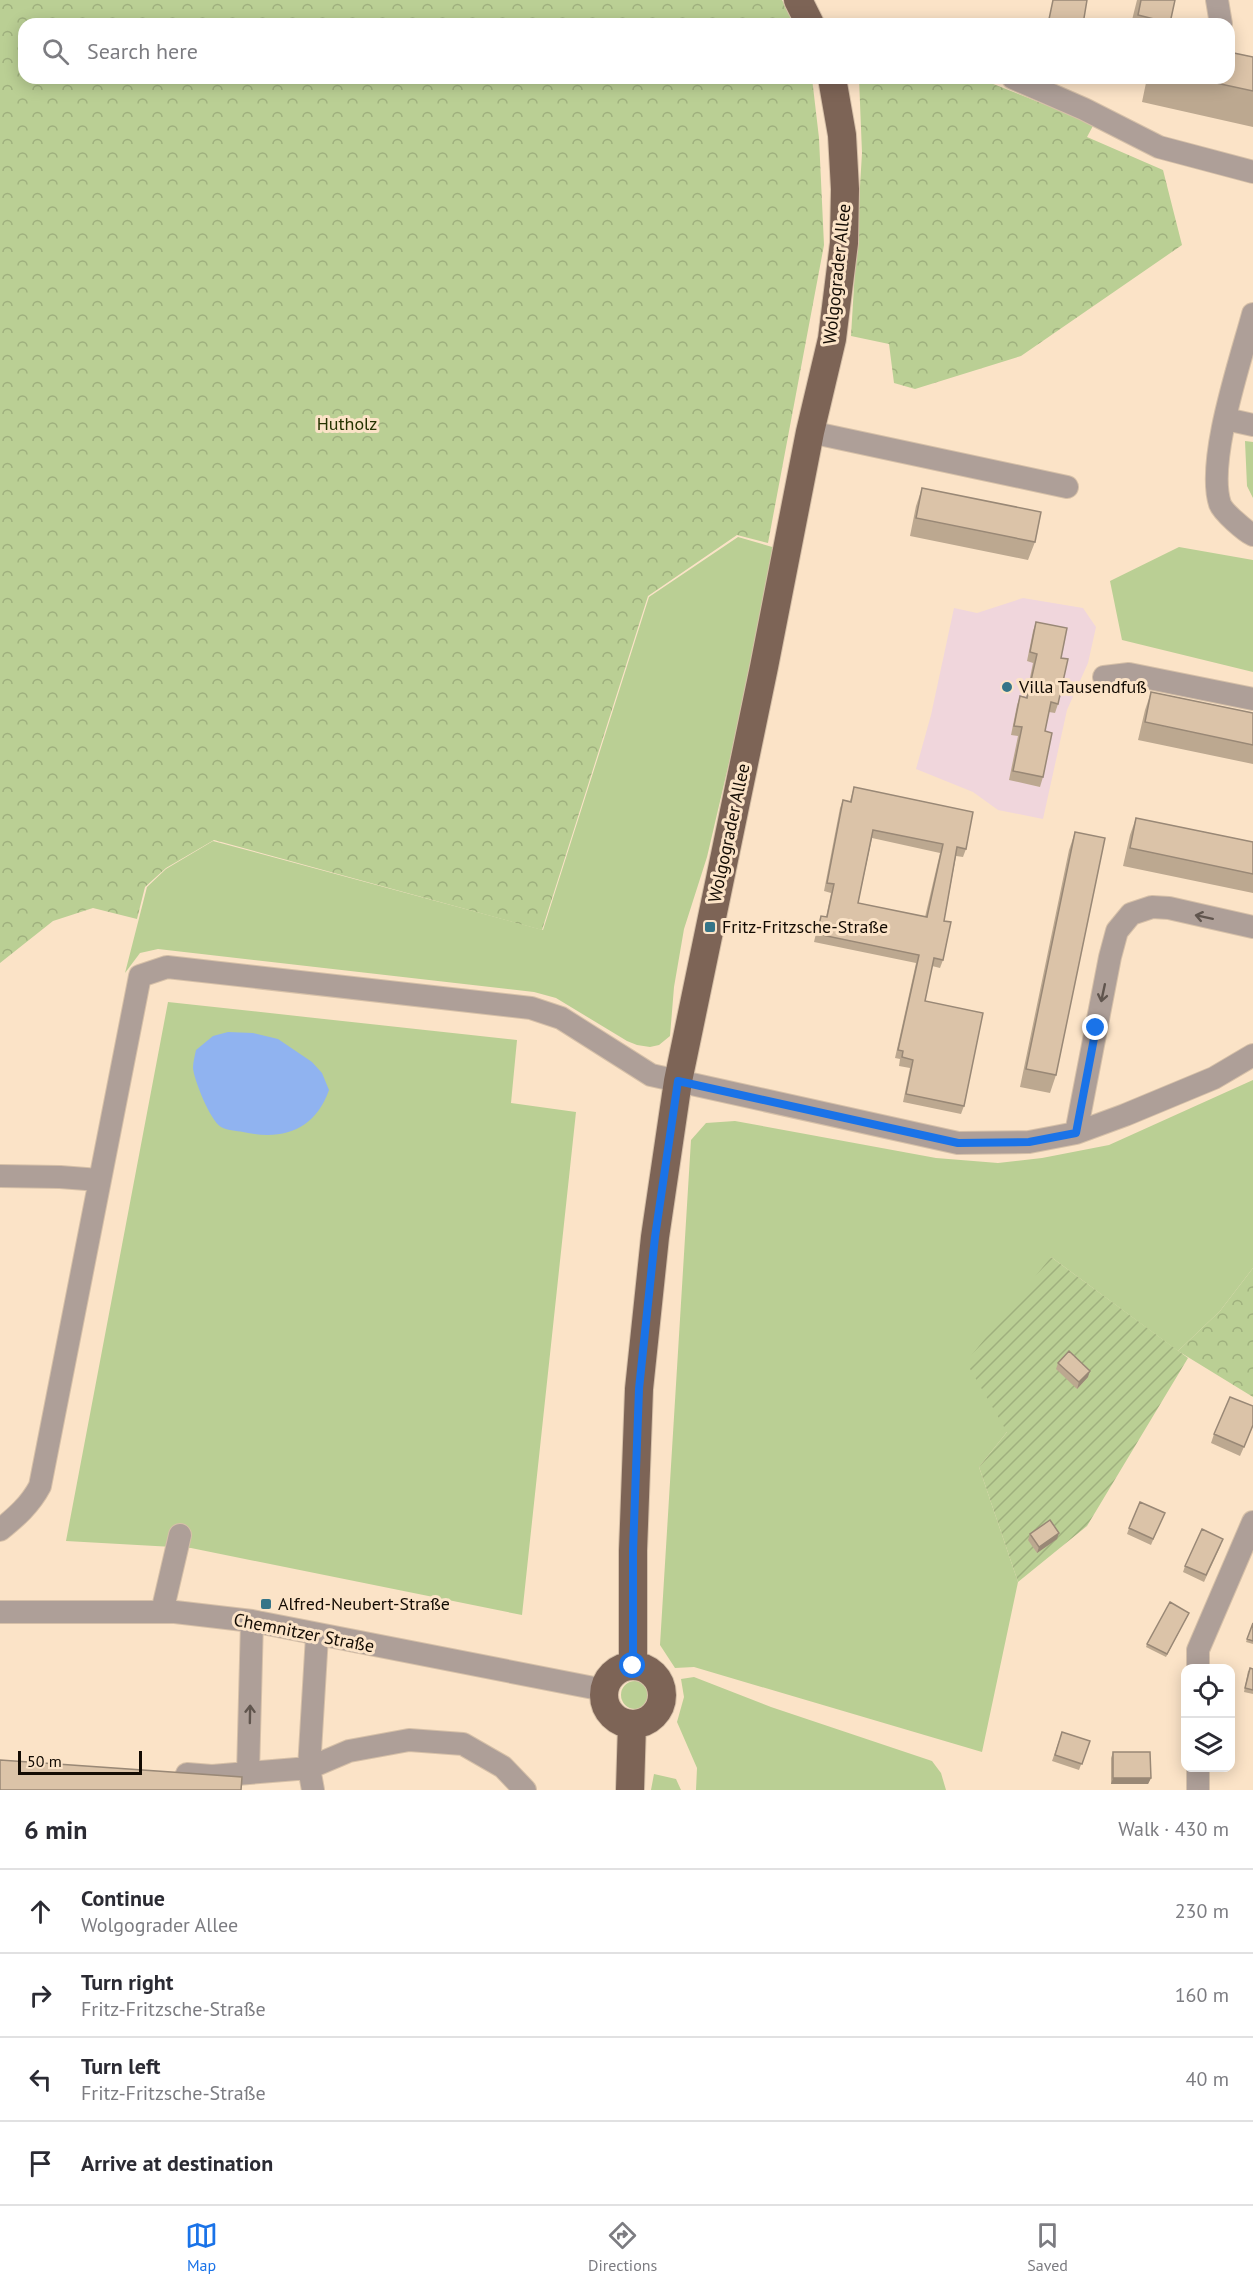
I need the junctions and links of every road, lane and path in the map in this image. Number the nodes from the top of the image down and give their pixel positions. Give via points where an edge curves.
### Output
1 (798, 0) edge
2 (1217, 0) edge
3 (807, 18) edge
4 (1220, 18) edge
5 (833, 84) edge
6 (1027, 84) edge
7 (1253, 172) edge
8 (1253, 314) edge
9 (1226, 418) junction
10 (1253, 425) edge
11 (810, 432) junction
12 (1067, 487) dead end
13 (1253, 535) edge
14 (1104, 677) dead end
15 (1253, 699) edge
16 (1253, 927) edge
17 (1253, 1055) edge
18 (678, 1081) junction
19 (1076, 1133) junction
20 (0, 1176) edge
21 (99, 1180) junction
22 (1253, 1522) edge
23 (0, 1530) edge
24 (180, 1535) dead end
25 (0, 1611) edge
26 (162, 1612) junction
27 (252, 1622) junction
28 (317, 1636) junction
29 (1198, 1664) edge
30 (633, 1666) junction
31 (604, 1690) junction
32 (632, 1724) junction
33 (162, 1772) edge
34 (1198, 1772) edge
35 (248, 1773) junction
36 (311, 1779) edge
37 (525, 1790) edge
38 (630, 1790) edge
39 (1198, 1790) edge

1 - 3 main road
2 - 4 street
5 - 11 main road, Wolgograder Allee via 842,135 844,243 832,339
6 - 7 street via 1159,147
8 - 9 street
9 - 10 street
9 - 13 street via 1217,454 1221,506
11 - 12 street
11 - 18 main road, Wolgograder Allee
14 - 15 street via 1130,674
16 -> 19 street via 1155,907 1131,914 1117,931 1110,957
17 - 19 street via 1214,1078
18 - 19 street via 958,1143 1029,1142
18 - 21 street via 651,1075 561,1018 531,1008 167,967 140,976
18 - 30 main road, Wolgograder Allee via 655,1237 639,1389
20 - 21 street
21 - 23 street via 40,1486 18,1516
22 - 29 street via 1198,1650
24 - 26 street
25 - 26 street, Chemnitzer Straße
26 - 27 street, Chemnitzer Straße
27 - 28 street, Chemnitzer Straße
35 -> 27 street
28 - 31 street, Chemnitzer Straße
28 - 36 street
30 - 31 main road via 614,1673
30 - 32 main road via 657,1677 662,1695 657,1712 642,1723
31 - 32 main road via 608,1710 622,1722
32 - 38 main road
33 - 35 street via 212,1776
34 - 39 street
35 - 36 street
36 - 37 street via 349,1751 408,1740 463,1744 503,1767

